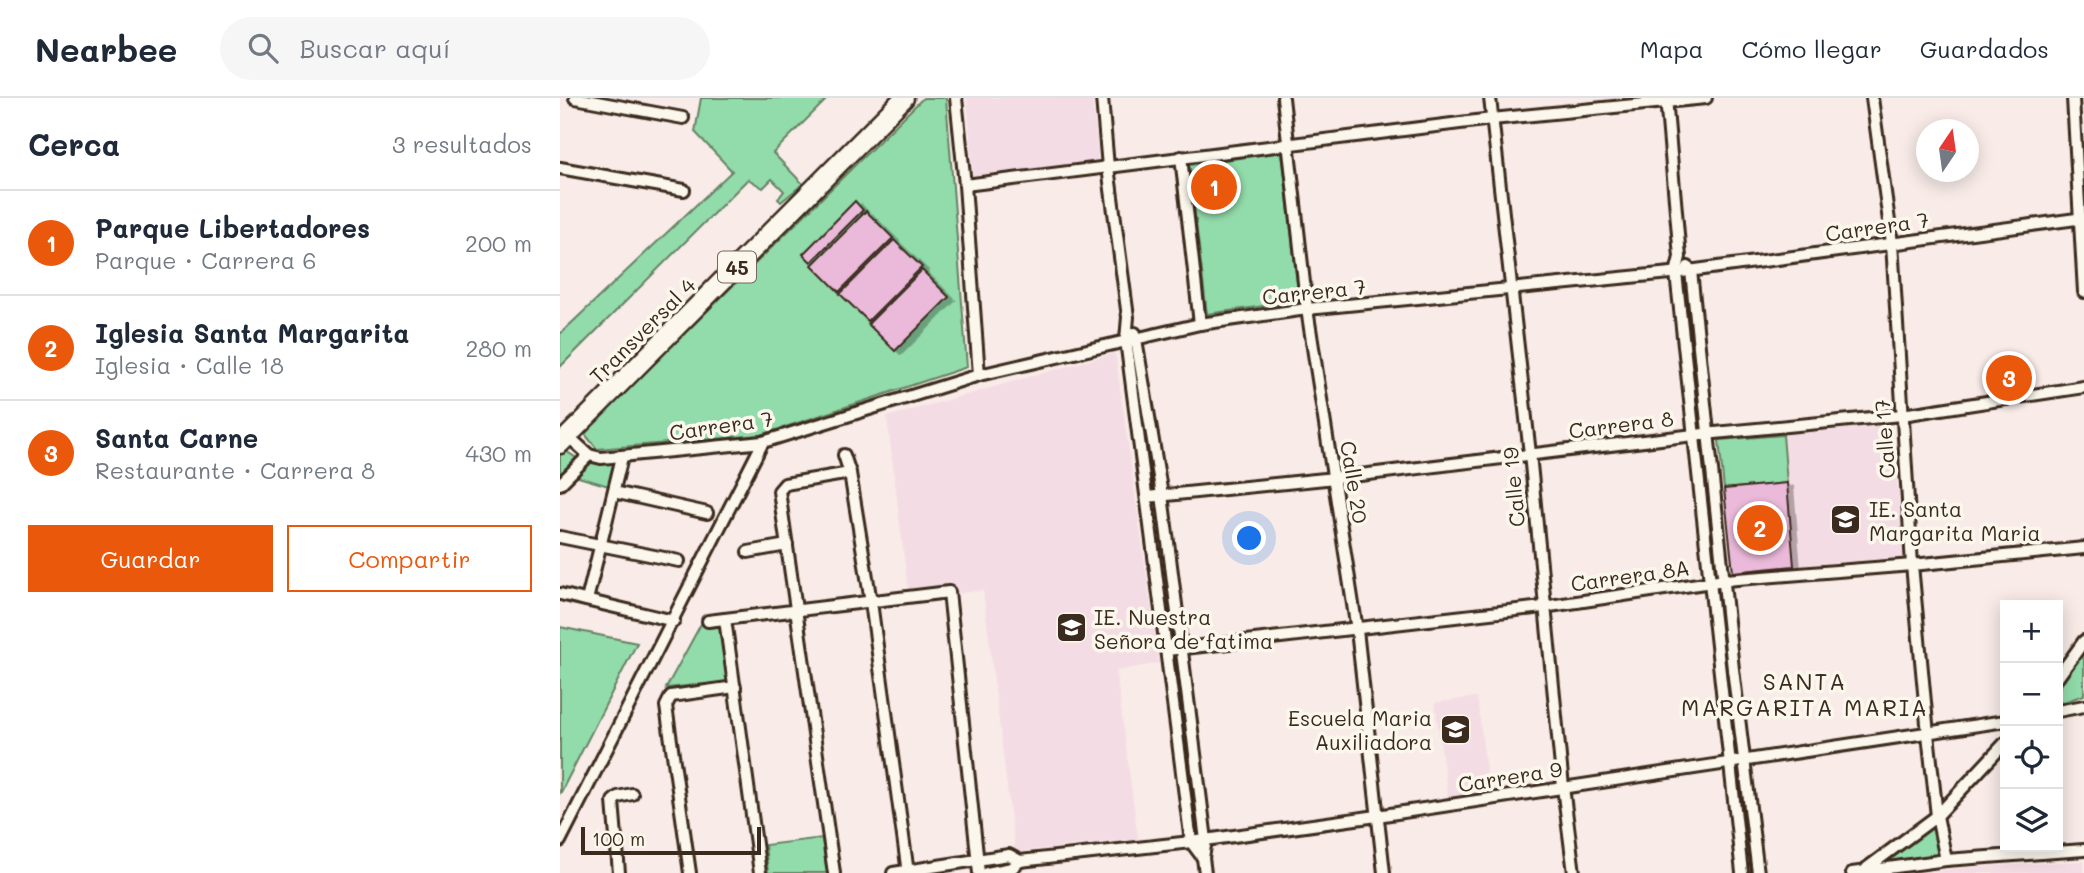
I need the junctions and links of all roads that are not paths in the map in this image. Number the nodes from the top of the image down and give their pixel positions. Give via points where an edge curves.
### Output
1 (575, 98) edge
2 (904, 98) edge
3 (956, 98) edge
4 (1102, 98) edge
5 (1283, 98) edge
6 (1490, 98) edge
7 (1706, 98) edge
8 (1872, 98) edge
9 (2073, 98) edge
10 (1666, 100) edge
11 (682, 118) dead end
12 (1492, 120) junction
13 (1287, 144) junction
14 (1181, 157) junction
15 (560, 167) edge
16 (1108, 167) junction
17 (965, 185) junction
18 (684, 190) dead end
19 (2082, 218) edge
20 (1892, 243) junction
21 (1680, 257) junction
22 (1691, 271) junction
23 (1676, 273) junction
24 (1512, 290) junction
25 (2084, 292) edge
26 (1307, 309) junction
27 (1200, 324) junction
28 (1132, 339) junction
29 (1700, 349) junction
30 (1685, 351) junction
31 (979, 375) junction
32 (2084, 387) edge
33 (1902, 415) junction
34 (1709, 434) junction
35 (1694, 435) junction
36 (564, 440) edge
37 (763, 442) junction
38 (1530, 454) junction
39 (844, 455) dead end
40 (589, 456) junction
41 (622, 457) junction
42 (850, 473) junction
43 (1335, 478) junction
44 (560, 484) edge
45 (614, 492) junction
46 (1162, 495) junction
47 (1147, 497) junction
48 (1717, 505) junction
49 (1702, 507) junction
50 (707, 513) dead end
51 (560, 537) edge
52 (601, 545) junction
53 (787, 545) junction
54 (2084, 548) edge
55 (748, 552) dead end
56 (679, 561) dead end
57 (1912, 565) junction
58 (1725, 580) junction
59 (1710, 583) junction
60 (560, 594) edge
61 (587, 600) junction
62 (871, 602) junction
63 (1543, 607) junction
64 (797, 611) junction
65 (725, 620) junction
66 (674, 621) junction
67 (708, 621) dead end
68 (1357, 630) junction
69 (2084, 641) edge
70 (1182, 647) junction
71 (1167, 650) junction
72 (1733, 669) junction
73 (1719, 670) junction
74 (2063, 670) edge
75 (735, 688) junction
76 (2084, 706) edge
77 (2063, 710) edge
78 (2000, 722) edge
79 (1928, 734) junction
80 (2000, 748) edge
81 (1745, 760) junction
82 (1729, 762) junction
83 (1563, 787) junction
84 (632, 794) dead end
85 (1377, 816) junction
86 (1937, 816) junction
87 (1206, 840) junction
88 (560, 841) edge
89 (1191, 842) junction
90 (2084, 850) edge
91 (1203, 858) junction
92 (977, 860) junction
93 (1946, 860) junction
94 (1020, 867) edge
95 (1865, 870) junction
96 (908, 872) edge
97 (620, 873) edge
98 (690, 873) edge
99 (760, 873) edge
100 (834, 873) edge
101 (893, 873) edge
102 (979, 873) edge
103 (987, 873) edge
104 (1205, 873) edge
105 (1384, 873) edge
106 (1574, 873) edge
107 (1742, 873) edge
108 (1758, 873) edge
109 (1852, 873) edge

1 - 11 street
2 - 36 main road, Transversal 4 / 45
3 - 17 street
4 - 16 street
5 - 13 street, Calle 20
6 - 12 street, Calle 19
7 - 10 street
8 - 20 street, Calle 17
9 - 19 street
10 - 12 street
10 - 21 street
12 - 13 street
12 - 24 street, Calle 19
13 - 14 street
13 - 26 street, Calle 20
14 - 16 street
14 - 27 street
15 - 18 street
16 - 17 street
16 - 28 street
17 - 31 street
19 - 20 street, Carrera 7
19 - 25 street
20 - 22 street, Carrera 7
20 - 33 street, Calle 17
21 - 22 street
21 - 23 street
22 - 23 street, Carrera 7
22 - 29 street
23 - 24 street, Carrera 7
23 - 30 street
24 - 26 street, Carrera 7
24 - 38 street, Calle 19
26 - 27 street, Carrera 7
26 - 43 street, Calle 20
27 - 28 street, Carrera 7
28 - 31 street, Carrera 7
28 - 46 street
28 - 47 street
29 - 30 street
29 - 34 street
30 - 35 street
31 - 37 street, Carrera 7
32 - 33 street, Carrera 8
33 - 34 street, Carrera 8
33 - 57 street, Calle 17
34 - 35 street, Carrera 8
34 - 48 street
35 - 38 street, Carrera 8
35 - 49 street
36 - 40 street
37 - 41 street, Carrera 7
37 - 66 street
38 - 43 street, Carrera 8
38 - 63 street, Calle 19
39 - 42 street
40 - 41 street, Carrera 7
40 - 44 street
41 - 45 street
42 - 53 street via 785,484 779,491
42 - 62 street
43 - 46 street, Carrera 8
43 - 68 street, Calle 20
45 - 50 street
45 - 52 street
46 - 47 street, Carrera 8
46 - 70 street
47 - 71 street
48 - 49 street
48 - 58 street
49 - 59 street
51 - 52 street
52 - 56 street
52 - 61 street
53 - 55 street
53 - 64 street
54 - 57 street, Carrera 8A
57 - 58 street, Carrera 8A
57 - 79 street, Calle 17
58 - 59 street, Carrera 8A
58 - 72 street
59 - 63 street, Carrera 8A
59 - 73 street
60 - 61 street
61 - 66 street
62 - 64 street
62 - 92 street via 949,592
62 - 96 street
63 - 68 street, Carrera 8A
63 - 83 street, Calle 19
64 - 65 street
64 - 100 street
65 - 67 street
65 - 75 street
66 - 88 street
68 - 70 street, Carrera 8A
68 - 85 street, Calle 20
69 - 74 street
70 - 71 street, Carrera 8A
70 - 87 street
71 - 89 street
72 - 73 street
72 - 81 street
73 - 82 street
75 - 98 street via 671,696 666,706
75 - 99 street
76 - 77 street
78 - 79 street, Carrera 9
79 - 81 street, Carrera 9
79 - 86 street, Calle 17
80 - 86 street
81 - 82 street, Carrera 9
81 - 108 street
82 - 83 street, Carrera 9
82 - 107 street
83 - 85 street, Carrera 9
83 - 106 street, Calle 19
84 - 97 street via 613,801
85 - 87 street, Carrera 9
85 - 105 street, Calle 20
86 - 93 street, Calle 17
86 - 95 street
87 - 89 street, Carrera 9
87 - 91 street
89 - 91 street
89 - 94 street, Carrera 9
90 - 93 street
91 - 104 street
92 - 94 street via 1009,855
92 - 96 street
92 - 102 street
93 - 95 street
94 - 103 street
95 - 109 street
96 - 101 street

